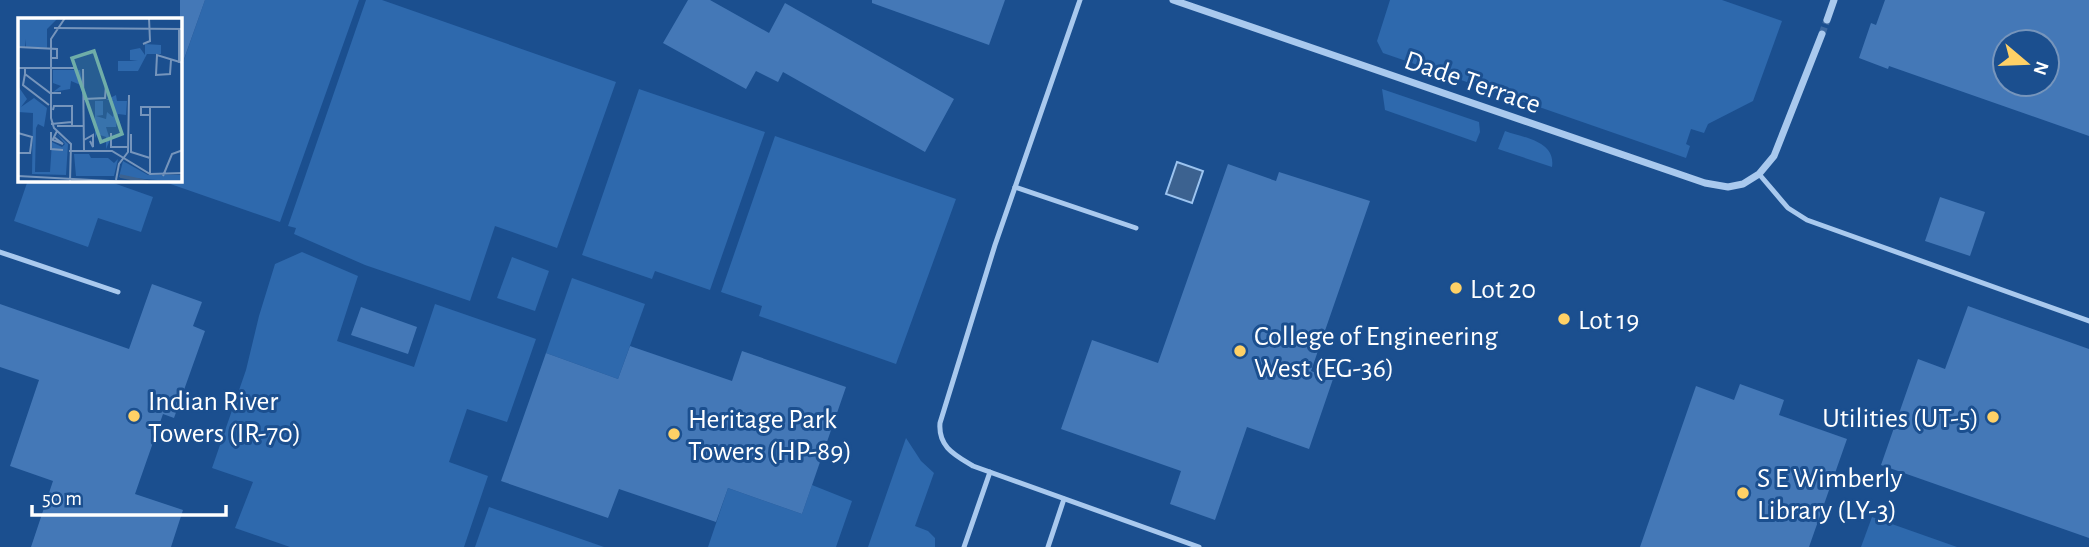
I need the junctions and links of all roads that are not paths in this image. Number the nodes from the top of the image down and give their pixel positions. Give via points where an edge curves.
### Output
1 (1080, 0) edge
2 (1173, 0) edge
3 (1834, 0) edge
4 (1827, 20) tunnel mouth
5 (1822, 34) tunnel mouth
6 (1759, 174) junction
7 (1015, 187) junction
8 (1136, 228) dead end
9 (0, 252) edge
10 (118, 292) dead end
11 (2089, 321) edge
12 (990, 472) junction
13 (1064, 499) junction
14 (964, 547) edge
15 (1048, 547) edge
16 (1199, 547) edge

1 - 7 lane
2 - 6 street, Dade Terrace via 1705,183 1727,187
3 - 4 street
5 - 6 street via 1780,145
6 - 11 lane via 1788,208 1807,220
7 - 8 lane
7 - 12 lane via 939,434 960,458
9 - 10 lane
12 - 13 lane
12 - 14 lane
13 - 15 lane
13 - 16 lane

